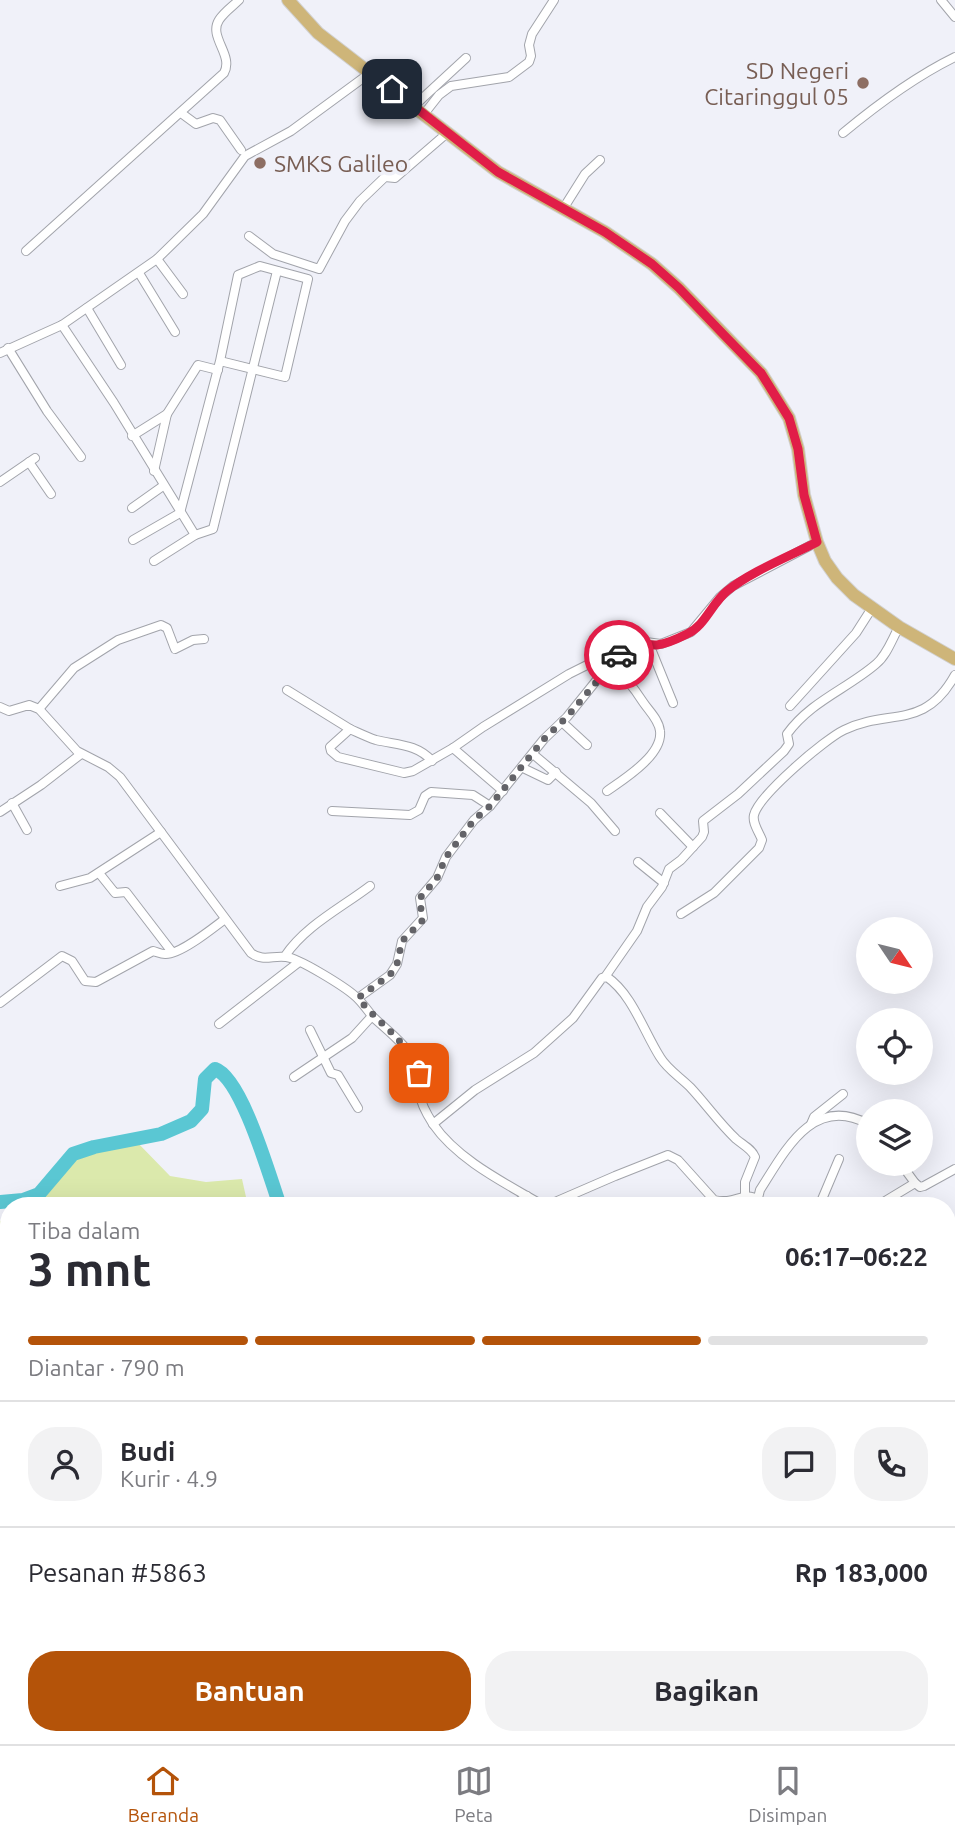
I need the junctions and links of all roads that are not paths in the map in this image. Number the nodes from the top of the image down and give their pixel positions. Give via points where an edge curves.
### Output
1 (239, 0) edge
2 (288, 0) edge
3 (554, 0) edge
4 (941, 0) edge
5 (955, 17) edge
6 (955, 57) edge
7 (466, 58) dead end
8 (370, 73) junction
9 (419, 110) junction
10 (181, 113) junction
11 (844, 133) dead end
12 (446, 134) junction
13 (243, 153) junction
14 (600, 160) dead end
15 (563, 209) junction
16 (249, 236) dead end
17 (26, 251) dead end
18 (157, 259) junction
19 (277, 271) junction
20 (139, 273) junction
21 (183, 294) dead end
22 (87, 308) junction
23 (62, 325) junction
24 (176, 332) dead end
25 (4, 351) edge
26 (121, 365) dead end
27 (219, 365) junction
28 (253, 369) junction
29 (167, 414) junction
30 (132, 436) junction
31 (81, 457) dead end
32 (154, 471) junction
33 (0, 482) edge
34 (163, 486) junction
35 (51, 494) dead end
36 (132, 508) dead end
37 (180, 513) junction
38 (195, 536) junction
39 (133, 540) dead end
40 (817, 542) junction
41 (154, 561) dead end
42 (872, 608) junction
43 (899, 627) junction
44 (204, 639) dead end
45 (649, 644) junction
46 (955, 659) edge
47 (614, 661) junction
48 (955, 675) edge
49 (288, 690) dead end
50 (673, 703) dead end
51 (790, 706) dead end
52 (0, 707) edge
53 (38, 709) junction
54 (562, 722) junction
55 (350, 729) junction
56 (587, 746) dead end
57 (453, 748) junction
58 (81, 754) junction
59 (533, 754) junction
60 (432, 761) junction
61 (523, 768) junction
62 (556, 772) junction
63 (503, 791) junction
64 (607, 791) dead end
65 (12, 803) junction
66 (490, 806) junction
67 (332, 811) dead end
68 (0, 812) edge
69 (660, 813) dead end
70 (27, 830) dead end
71 (615, 831) dead end
72 (161, 832) junction
73 (693, 847) junction
74 (638, 862) dead end
75 (99, 873) junction
76 (664, 883) junction
77 (60, 886) dead end
78 (370, 887) dead end
79 (681, 915) dead end
80 (225, 919) junction
81 (172, 952) junction
82 (285, 956) junction
83 (299, 962) junction
84 (605, 976) junction
85 (358, 998) junction
86 (1, 999) edge
87 (372, 1016) junction
88 (219, 1024) dead end
89 (310, 1030) dead end
90 (324, 1056) junction
91 (294, 1077) dead end
92 (844, 1094) dead end
93 (358, 1108) dead end
94 (856, 1117) edge
95 (433, 1124) junction
96 (811, 1125) junction
97 (839, 1159) dead end
98 (955, 1169) edge
99 (910, 1176) edge
100 (915, 1183) junction
101 (527, 1196) edge
102 (745, 1196) joint
103 (569, 1197) edge
104 (711, 1197) edge
105 (756, 1197) edge
106 (758, 1197) edge
107 (825, 1197) edge
108 (892, 1197) edge

1 - 10 street via 217,23 227,60 225,70
2 - 8 main road via 318,33
3 - 9 street via 531,39 529,62 509,77 451,86
4 - 5 street
6 - 11 street via 883,100
7 - 9 street
8 - 9 main road
8 - 13 street via 291,131
9 - 12 main road
10 - 13 street via 196,124 220,120
10 - 17 street
12 - 15 main road via 498,172
12 - 16 street via 395,178 385,177 360,201 319,269 273,254
13 - 18 street via 203,214
14 - 15 street via 585,174
15 - 40 main road via 652,264 761,373 789,418
18 - 20 street
18 - 21 street
19 - 27 street via 260,266 238,275
19 - 28 street
19 - 28 street via 308,279 285,377
20 - 22 street
20 - 24 street
22 - 23 street
22 - 26 street
23 - 25 street
23 - 30 street
25 - 31 street
27 - 28 street
27 - 29 street via 198,365
27 - 37 street
28 - 38 street via 213,529
29 - 30 street
29 - 32 street
30 - 32 street
32 - 34 street
33 - 35 street via 32,460
34 - 36 street
34 - 37 street
37 - 38 street
37 - 39 street
38 - 41 street
40 - 42 main road via 836,578
40 - 45 street via 733,586 691,632
42 - 43 main road
42 - 51 street via 856,633
43 - 46 main road
43 - 73 street via 877,664 802,715 787,734 789,744 784,751 703,821 704,832
44 - 53 street via 175,649 167,628 161,625 118,640 74,668
45 - 47 street via 633,642
45 - 50 street
47 - 54 street
47 - 57 street via 591,663 569,674
47 - 64 street via 660,732 652,754
48 - 79 street via 936,700 919,711 841,731 813,752 755,812 760,848 714,893
49 - 55 street
52 - 53 street via 9,711 29,705
53 - 58 street
54 - 56 street
54 - 59 street
55 - 60 street via 421,750
55 - 60 street via 330,747 338,757 404,773
57 - 60 street
57 - 63 street
58 - 65 street
58 - 72 street via 120,777
59 - 61 street
59 - 62 street
61 - 62 street via 548,780
61 - 63 street
62 - 71 street
63 - 66 street
65 - 68 street
65 - 70 street
66 - 67 street via 473,795 431,792 410,815
66 - 85 street via 450,850 437,878 420,898 422,921 402,941 392,972
69 - 73 street
72 - 75 street
72 - 80 street
73 - 76 street via 669,869
74 - 76 street
75 - 77 street
75 - 81 street via 115,893 126,892
76 - 84 street
78 - 82 street via 316,924
80 - 81 street
80 - 82 street via 255,956
81 - 86 street via 153,951 88,983 72,961 62,956
82 - 83 street
83 - 85 street
83 - 88 street
84 - 95 street via 573,1018 534,1053 475,1090
84 - 102 street via 641,1019 659,1056 753,1152
85 - 87 street
87 - 90 street via 352,1038
87 - 95 street via 415,1062 421,1102
89 - 90 street
90 - 91 street
90 - 93 street
92 - 96 street via 814,1117
94 - 96 street via 828,1117
95 - 101 street via 459,1153
96 - 106 street via 797,1135
97 - 107 street
98 - 100 street via 924,1186
99 - 100 street
100 - 108 street
102 - 105 street
103 - 104 street via 668,1155

